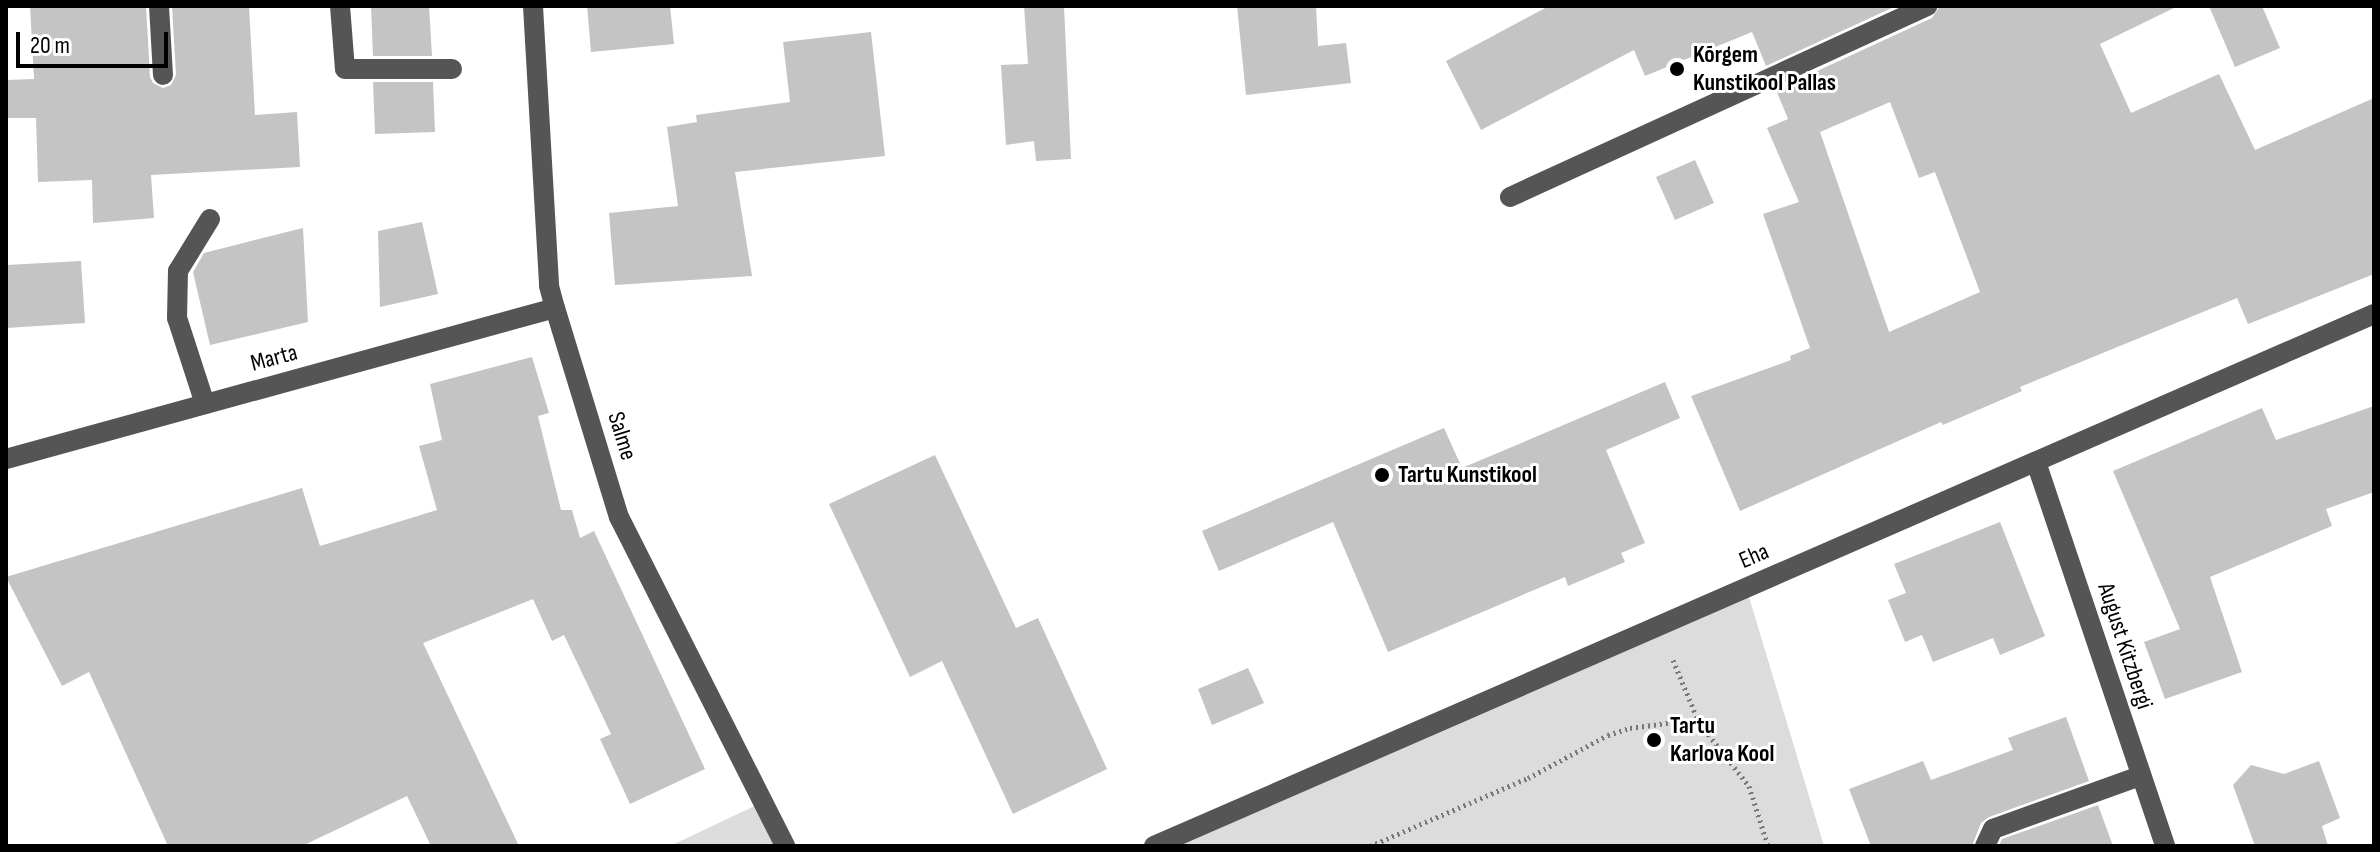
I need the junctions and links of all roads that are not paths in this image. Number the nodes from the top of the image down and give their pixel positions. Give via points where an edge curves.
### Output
1 (159, 6) edge
2 (340, 6) edge
3 (533, 6) edge
4 (1927, 6) edge
5 (452, 69) dead end
6 (163, 75) dead end
7 (1510, 197) dead end
8 (210, 219) dead end
9 (555, 308) junction
10 (2374, 314) edge
11 (205, 404) junction
12 (6, 459) edge
13 (2036, 462) junction
14 (2140, 776) junction
15 (785, 846) edge
16 (1154, 846) edge
17 (1985, 846) edge
18 (2165, 846) edge

1 - 6 street
2 - 5 street via 345,69
3 - 9 street, Salme via 549,286
4 - 7 street
8 - 11 street via 178,271 177,318
9 - 11 street, Marta
9 - 15 street, Salme via 619,517
10 - 13 street, Eha
11 - 12 street, Marta
13 - 14 street, August Kitzbergi
13 - 16 street, Eha
14 - 17 street via 1993,829
14 - 18 street, August Kitzbergi

